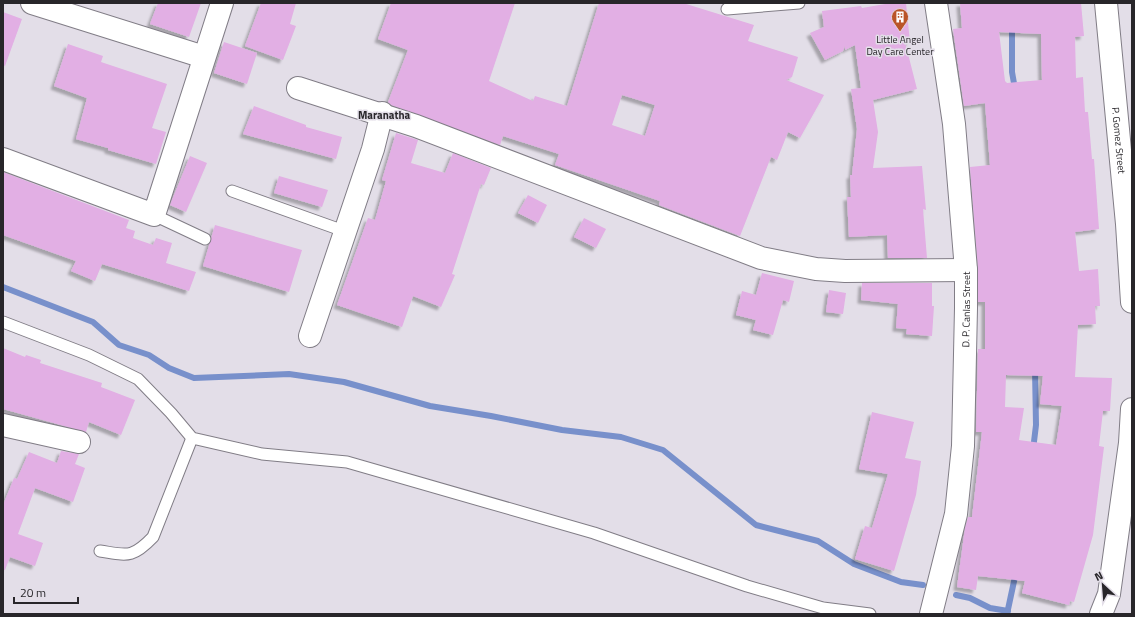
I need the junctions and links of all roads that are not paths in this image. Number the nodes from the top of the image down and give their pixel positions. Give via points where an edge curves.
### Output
1 (32, 3) edge
2 (222, 3) edge
3 (799, 3) edge
4 (936, 3) edge
5 (1106, 3) edge
6 (727, 9) dead end
7 (204, 57) junction
8 (298, 88) dead end
9 (1124, 107) edge
10 (382, 113) junction
11 (3, 159) edge
12 (232, 191) dead end
13 (154, 215) junction
14 (344, 231) junction
15 (205, 239) dead end
16 (966, 270) junction
17 (1132, 302) edge
18 (3, 322) edge
19 (310, 336) dead end
20 (1132, 409) edge
21 (5, 432) edge
22 (192, 438) junction
23 (79, 442) dead end
24 (100, 551) dead end
25 (870, 614) edge
26 (930, 614) edge
27 (1101, 614) edge

1 - 7 street
2 - 7 street
3 - 6 lane
4 - 16 street, D. P. Canlas Street via 954,124
5 - 9 street, P. Gomez Street
7 - 13 street
8 - 10 street
9 - 17 street, P. Gomez Street
10 - 14 street via 373,149
10 - 16 street via 761,258 816,269 845,271
11 - 13 street
12 - 14 lane
13 - 15 lane
14 - 19 street
16 - 26 street, D. P. Canlas Street via 963,446 956,514
18 - 22 lane via 89,355 138,380 172,413
20 - 27 street via 1130,443 1109,594
21 - 23 street
22 - 24 lane via 153,537 142,549 129,555
22 - 25 lane via 262,454 347,462 594,532 747,586 823,608

